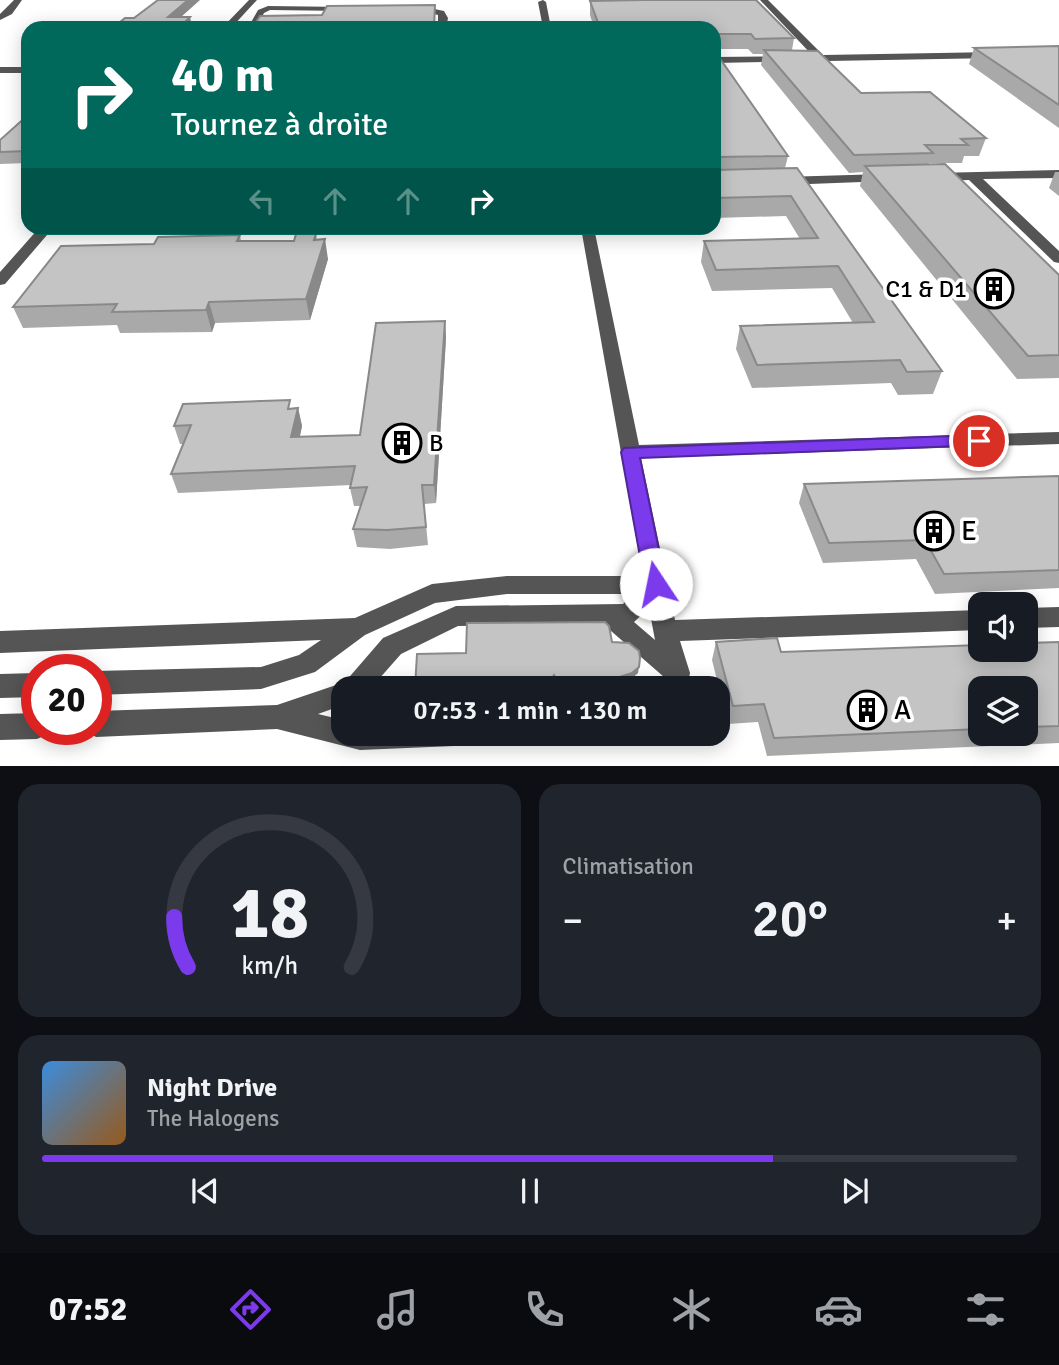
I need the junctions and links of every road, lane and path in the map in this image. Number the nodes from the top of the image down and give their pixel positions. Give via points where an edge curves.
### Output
1 (18, 0) edge
2 (253, 0) edge
3 (430, 0) edge
4 (764, 0) edge
5 (542, 2) dead end
6 (423, 8) junction
7 (351, 9) edge
8 (412, 9) edge
9 (0, 18) edge
10 (233, 21) edge
11 (256, 21) edge
12 (443, 21) edge
13 (546, 21) edge
14 (1006, 55) edge
15 (820, 58) junction
16 (721, 60) edge
17 (829, 67) edge
18 (21, 70) edge
19 (0, 71) edge
20 (1059, 174) edge
21 (972, 176) junction
22 (902, 178) edge
23 (768, 181) edge
24 (942, 181) edge
25 (40, 235) edge
26 (588, 235) edge
27 (1059, 260) edge
28 (0, 281) edge
29 (1059, 439) edge
30 (630, 452) junction
31 (656, 584) junction
32 (609, 615) junction
33 (1059, 617) edge
34 (1038, 618) edge
35 (968, 620) edge
36 (357, 628) junction
37 (665, 631) junction
38 (0, 642) edge
39 (366, 676) edge
40 (672, 676) edge
41 (675, 676) edge
42 (112, 683) edge
43 (21, 685) edge
44 (0, 686) edge
45 (331, 697) edge
46 (278, 717) junction
47 (112, 723) edge
48 (21, 726) edge
49 (0, 727) edge
50 (331, 730) edge

1 - 9 lane
2 - 10 lane
3 - 6 lane
4 - 15 lane
5 - 13 lane
6 - 8 lane
6 - 12 lane via 441,13
7 - 11 lane via 268,8
14 - 15 lane
15 - 16 lane
15 - 17 lane
18 - 19 lane
20 - 21 lane
21 - 24 lane
21 - 27 lane
22 - 23 lane
25 - 28 lane
26 - 30 lane
29 - 30 lane
30 - 31 lane
31 - 32 lane via 629,614
31 - 36 lane via 507,585 432,594
31 - 37 lane
32 - 39 lane via 456,616 392,646
32 - 40 lane
33 - 34 lane
35 - 37 lane
36 - 38 lane
36 - 42 lane via 306,664 261,678
37 - 41 lane
43 - 44 lane
45 - 46 lane
46 - 47 lane
46 - 50 lane
48 - 49 lane

